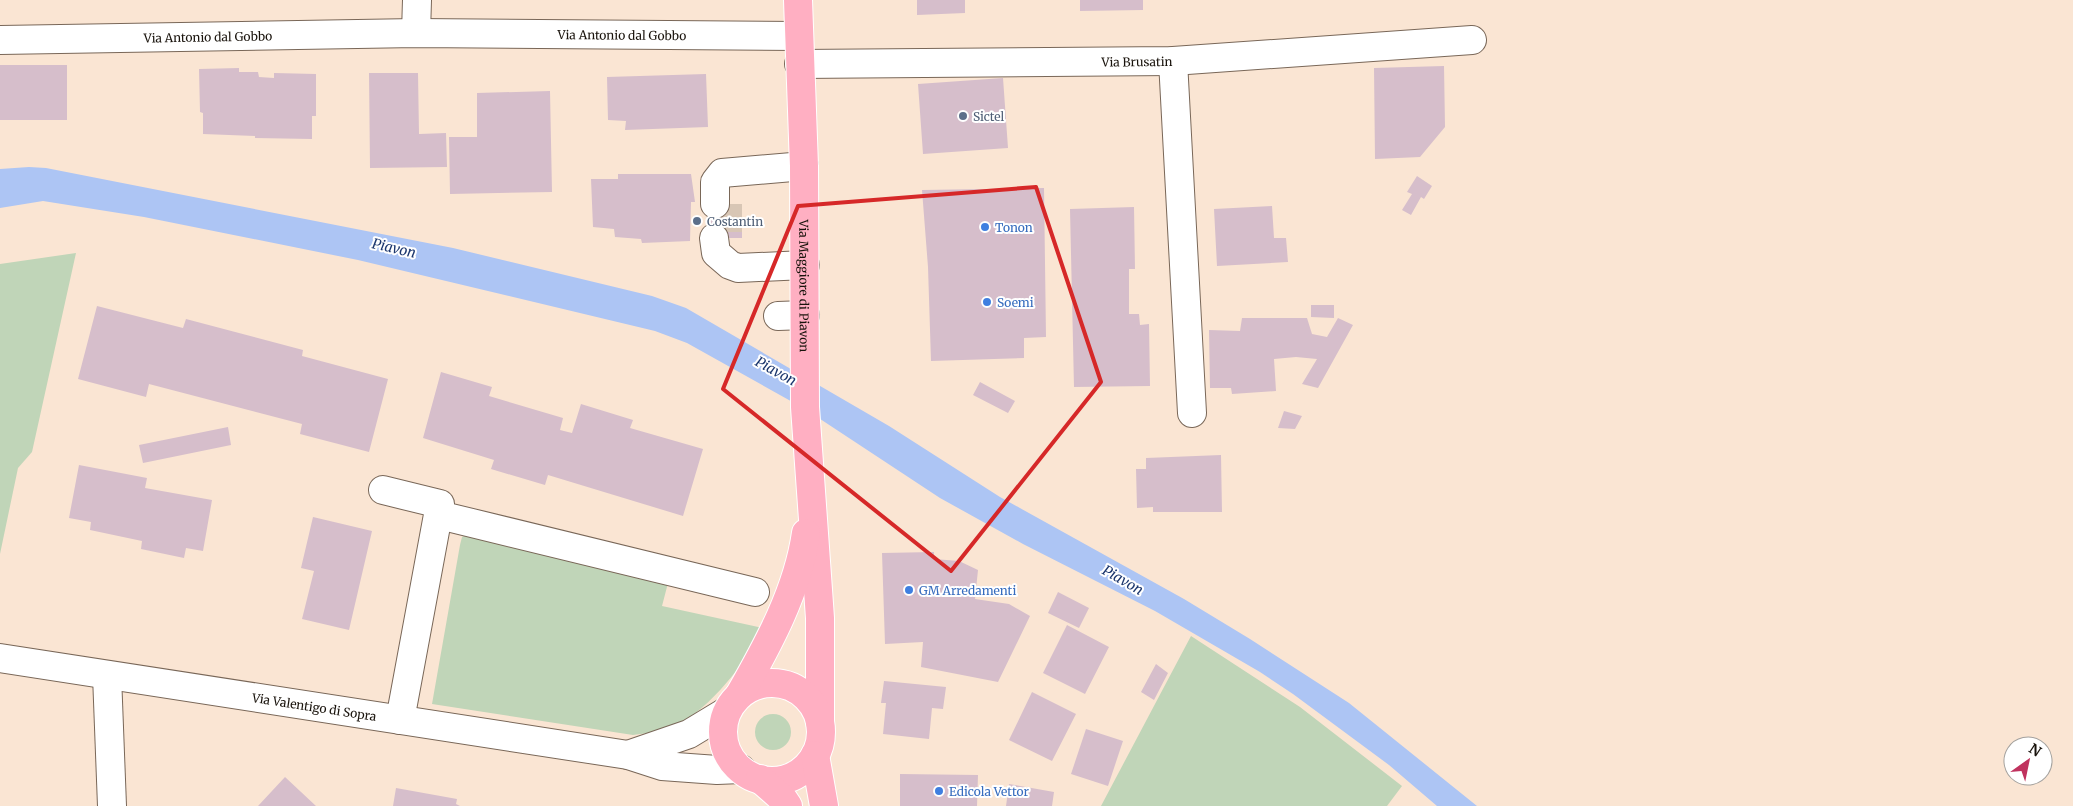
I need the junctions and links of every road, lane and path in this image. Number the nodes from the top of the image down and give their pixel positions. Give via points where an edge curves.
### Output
1 (417, 0) edge
2 (798, 0) edge
3 (416, 33) junction
4 (799, 36) junction
5 (0, 40) edge
6 (1472, 40) dead end
7 (1174, 61) junction
8 (799, 64) junction
9 (804, 166) junction
10 (721, 204) tunnel mouth
11 (721, 238) tunnel mouth
12 (805, 265) junction
13 (805, 315) junction
14 (778, 316) dead end
15 (1192, 413) dead end
16 (383, 490) dead end
17 (810, 496) junction
18 (439, 515) junction
19 (755, 592) dead end
20 (0, 658) edge
21 (107, 674) junction
22 (734, 703) junction
23 (400, 720) junction
24 (820, 722) junction
25 (628, 755) junction
26 (815, 755) junction
27 (751, 774) junction
28 (112, 806) edge
29 (788, 806) edge
30 (824, 806) edge

1 - 3 street
2 - 4 main road, Via Maggiore di Piavon
3 - 4 street, Via Antonio dal Gobbo
3 - 5 street, Via Antonio dal Gobbo
4 - 8 main road, Via Maggiore di Piavon
6 - 7 street, Via Brusatin
7 - 8 street, Via Brusatin
7 - 15 street
8 - 9 main road, Via Maggiore di Piavon
9 - 10 street via 722,173 715,182
9 - 12 main road, Via Maggiore di Piavon
11 - 12 street via 736,262 745,268
12 - 13 main road, Via Maggiore di Piavon
13 - 14 street
13 - 17 main road, Via Maggiore di Piavon
16 - 18 street via 440,504
17 - 22 main road via 805,538 784,609
17 - 24 main road, Via Maggiore di Piavon via 820,618
18 - 19 street
18 - 23 street
20 - 21 street, Via Valentigo di Sopra
21 - 23 street, Via Valentigo di Sopra
21 - 28 street
22 - 24 main road via 755,686 771,683 788,685 814,706
22 - 25 street, Via Valentigo di Sopra via 689,734
22 - 27 main road via 723,727 724,743 730,757
23 - 25 street, Via Valentigo di Sopra
24 - 26 main road, Via Maggiore di Piavon via 821,739
25 - 27 street, Via Valentigo di Sopra via 662,766
26 - 27 main road via 806,768 792,776 776,780
26 - 30 main road, Via Maggiore di Piavon
27 - 29 main road

